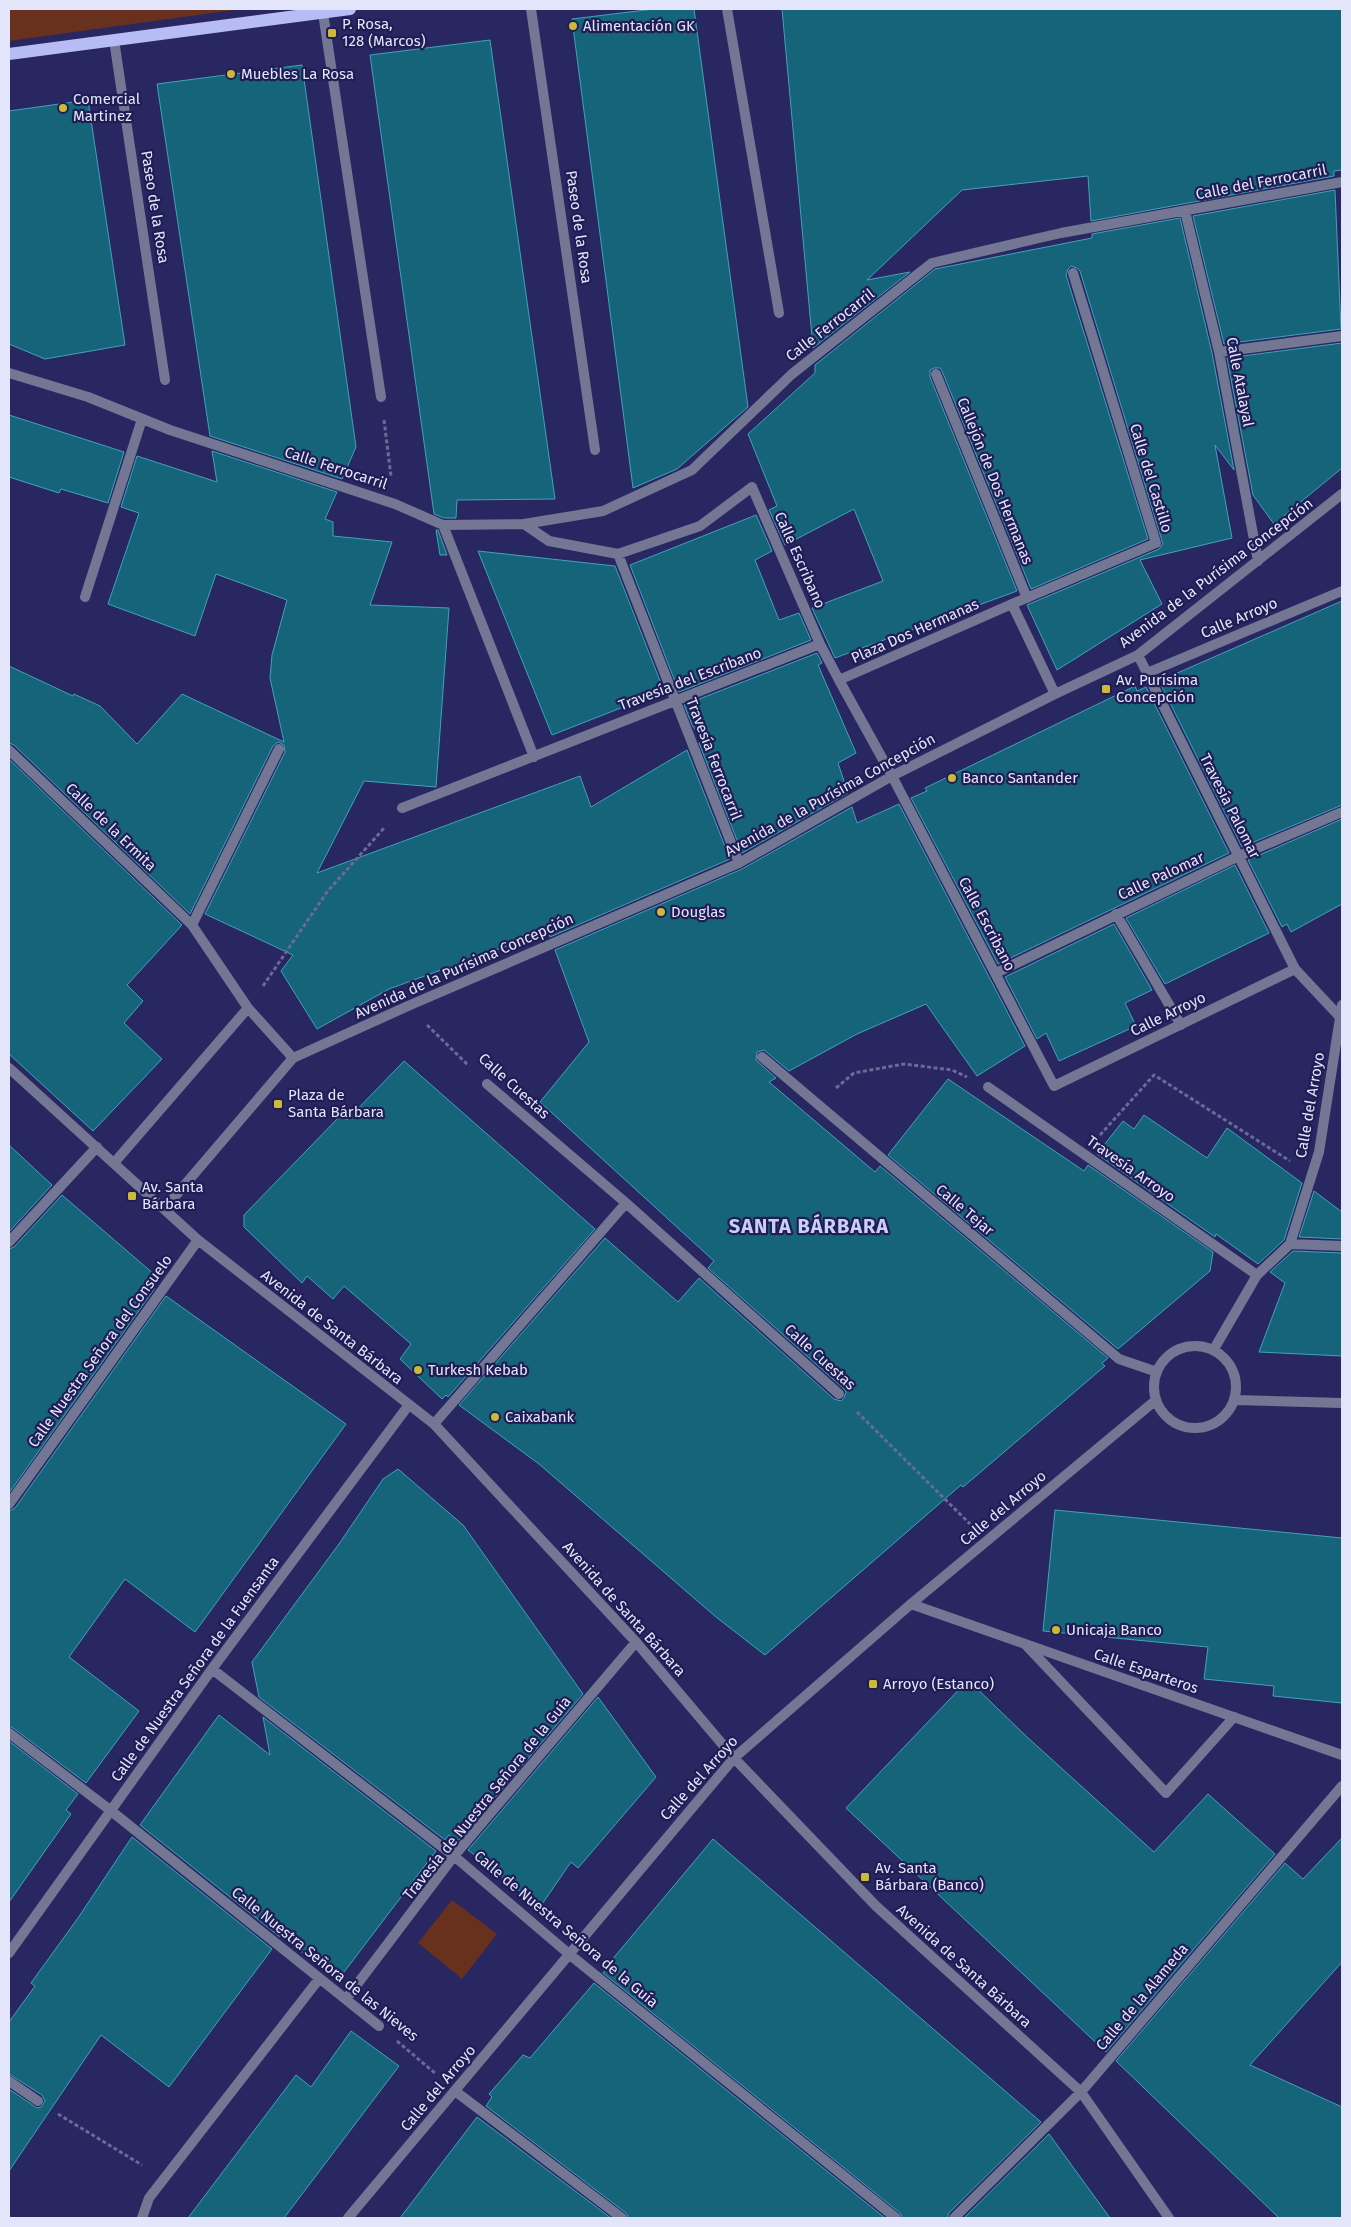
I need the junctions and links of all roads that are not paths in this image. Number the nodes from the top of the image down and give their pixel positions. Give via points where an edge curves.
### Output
1 (350, 9) edge
2 (531, 9) edge
3 (728, 9) edge
4 (323, 13) junction
5 (114, 40) junction
6 (9, 54) edge
7 (1342, 182) edge
8 (1185, 211) junction
9 (1073, 273) dead end
10 (779, 313) dead end
11 (1342, 336) edge
12 (1219, 352) junction
13 (9, 373) edge
14 (936, 374) dead end
15 (165, 380) dead end
16 (381, 397) road end
17 (142, 419) junction
18 (595, 450) dead end
19 (1342, 494) edge
20 (524, 524) junction
21 (442, 525) junction
22 (618, 554) junction
23 (1258, 561) junction
24 (1342, 591) edge
25 (85, 597) dead end
26 (1027, 598) junction
27 (1012, 604) junction
28 (820, 644) junction
29 (1138, 655) junction
30 (1147, 673) junction
31 (839, 680) junction
32 (1054, 694) junction
33 (676, 701) junction
34 (279, 749) dead end
35 (9, 750) edge
36 (534, 757) junction
37 (892, 776) junction
38 (402, 808) road end
39 (1342, 812) edge
40 (1239, 856) junction
41 (739, 863) junction
42 (1116, 914) junction
43 (192, 925) junction
44 (1295, 969) junction
45 (996, 973) junction
46 (1342, 1005) edge
47 (248, 1008) junction
48 (1339, 1016) junction
49 (1181, 1025) junction
50 (1339, 1042) edge
51 (762, 1057) dead end
52 (294, 1058) junction
53 (9, 1068) edge
54 (487, 1084) road end
55 (1054, 1086) joint
56 (988, 1087) road end
57 (97, 1147) junction
58 (114, 1163) junction
59 (626, 1203) junction
60 (165, 1208) junction
61 (198, 1240) junction
62 (9, 1242) edge
63 (1290, 1244) junction
64 (1342, 1246) edge
65 (1256, 1275) junction
66 (1214, 1349) junction
67 (1156, 1372) junction
68 (839, 1394) road end
69 (1156, 1400) junction
70 (1235, 1400) junction
71 (1342, 1403) edge
72 (408, 1406) junction
73 (434, 1424) junction
74 (9, 1504) edge
75 (911, 1604) junction
76 (636, 1642) junction
77 (1025, 1644) junction
78 (212, 1669) junction
79 (1234, 1717) junction
80 (9, 1733) edge
81 (1342, 1755) edge
82 (734, 1758) junction
83 (1342, 1786) edge
84 (110, 1810) junction
85 (454, 1856) junction
86 (9, 1953) edge
87 (569, 1954) junction
88 (319, 1979) junction
89 (346, 1999) junction
90 (379, 2026) road end
91 (9, 2081) edge
92 (455, 2090) junction
93 (1081, 2092) junction
94 (38, 2102) road end
95 (142, 2218) edge
96 (348, 2218) edge
97 (622, 2218) edge
98 (896, 2218) edge
99 (954, 2218) edge
100 (1168, 2218) edge

1 - 4 main road
2 - 18 street, Paseo de la Rosa
3 - 10 street
4 - 5 main road
4 - 16 street
5 - 6 main road
5 - 15 street, Paseo de la Rosa
7 - 8 street, Calle del Ferrocarril
8 - 12 street, Calle Atalayal
8 - 20 street, Calle Ferrocarril via 1061,233 932,263 792,374 692,470 604,511
9 - 26 street, Calle del Castillo via 1156,543
11 - 12 street
12 - 23 street, Calle Atalayal
13 - 17 street, Calle Ferrocarril via 88,397
14 - 26 street, Callejón de Dos Hermanas
17 - 21 street, Calle Ferrocarril via 395,504
17 - 25 street
19 - 23 street, Avenida de la Purísima Concepción
20 - 21 street, Calle Ferrocarril
20 - 22 street via 550,541
21 - 36 street
22 - 28 street, Calle Escribano via 700,526 752,488
22 - 33 street, Travesía Ferrocarril
23 - 29 street, Avenida de la Purísima Concepción
24 - 30 street, Calle Arroyo
26 - 27 street, Calle del Castillo
27 - 31 street, Plaza Dos Hermanas
27 - 32 street
28 - 31 street
28 - 33 street, Travesía del Escribano
29 - 30 street, Travesía Palomar
29 - 32 street, Avenida de la Purísima Concepción
30 - 40 street, Travesía Palomar
31 - 37 street, Plaza Dos Hermanas
32 - 37 street, Avenida de la Purísima Concepción
33 - 36 street, Travesía del Escribano
33 - 41 street, Travesía Ferrocarril
34 - 43 street
35 - 43 street, Calle de la Ermita
36 - 38 street, Travesía del Escribano
37 - 41 street, Avenida de la Purísima Concepción
37 - 45 street, Calle Escribano
39 - 40 street, Calle Palomar
40 - 42 street, Calle Palomar
40 - 44 street, Travesía Palomar
41 - 52 street, Avenida de la Purísima Concepción
42 - 45 street, Calle Palomar
42 - 49 street
43 - 47 street, Calle de la Ermita
44 - 48 street, Travesía Palomar
44 - 49 street, Calle Arroyo
45 - 55 street, Calle Escribano
46 - 48 street
47 - 52 street
47 - 58 street
48 - 50 street, Calle del Arroyo
49 - 55 street, Calle Arroyo
50 - 63 street, Calle del Arroyo via 1319,1152
51 - 67 street, Calle Tejar via 1119,1359
52 - 60 street
53 - 57 street, Avenida de Santa Bárbara
54 - 59 street, Calle Cuestas
56 - 65 street, Travesía Arroyo
57 - 58 street, Avenida de Santa Bárbara
57 - 62 street
58 - 60 street, Avenida de Santa Bárbara
59 - 68 street, Calle Cuestas
59 - 73 street
60 - 61 street, Avenida de Santa Bárbara
61 - 72 street, Avenida de Santa Bárbara
61 - 74 street, Calle Nuestra Señora del Consuelo
63 - 64 street
63 - 65 street, Calle del Arroyo
65 - 66 street, Calle del Arroyo
66 - 67 street via 1201,1345 1181,1348 1164,1359
66 - 70 street via 1224,1356 1236,1377
67 - 69 street
69 - 70 street via 1171,1420 1195,1428 1219,1420
69 - 75 street, Calle del Arroyo
70 - 71 street
72 - 73 street, Avenida de Santa Bárbara
72 - 78 street, Calle de Nuestra Señora de la Fuensanta
73 - 76 street, Avenida de Santa Bárbara
75 - 77 street, Calle Esparteros
75 - 82 street, Calle del Arroyo
76 - 82 street, Avenida de Santa Bárbara
76 - 85 street, Travesía de Nuestra Señora de la Guía
77 - 79 street, Calle Esparteros
77 - 79 street via 1166,1793
78 - 84 street, Calle de Nuestra Señora de la Fuensanta
78 - 85 street, Calle de Nuestra Señora de la Guía
79 - 81 street, Calle Esparteros
80 - 84 street, Calle Nuestra Señora de las Nieves
82 - 87 street, Calle del Arroyo
82 - 93 street, Avenida de Santa Bárbara via 876,1906
83 - 93 street, Calle de la Alameda
84 - 86 street, Calle de Nuestra Señora de la Fuensanta
84 - 88 street, Calle Nuestra Señora de las Nieves
85 - 87 street, Calle de Nuestra Señora de la Guía
85 - 89 street, Travesía de Nuestra Señora de la Guía
87 - 92 street, Calle del Arroyo
87 - 98 street, Calle de Nuestra Señora de la Guía
88 - 89 street, Calle Nuestra Señora de las Nieves
88 - 95 street via 149,2198
89 - 90 street, Calle Nuestra Señora de las Nieves
91 - 94 street
92 - 96 street, Calle del Arroyo
92 - 97 street
93 - 99 street, Calle de la Alameda
93 - 100 street, Avenida de Santa Bárbara

